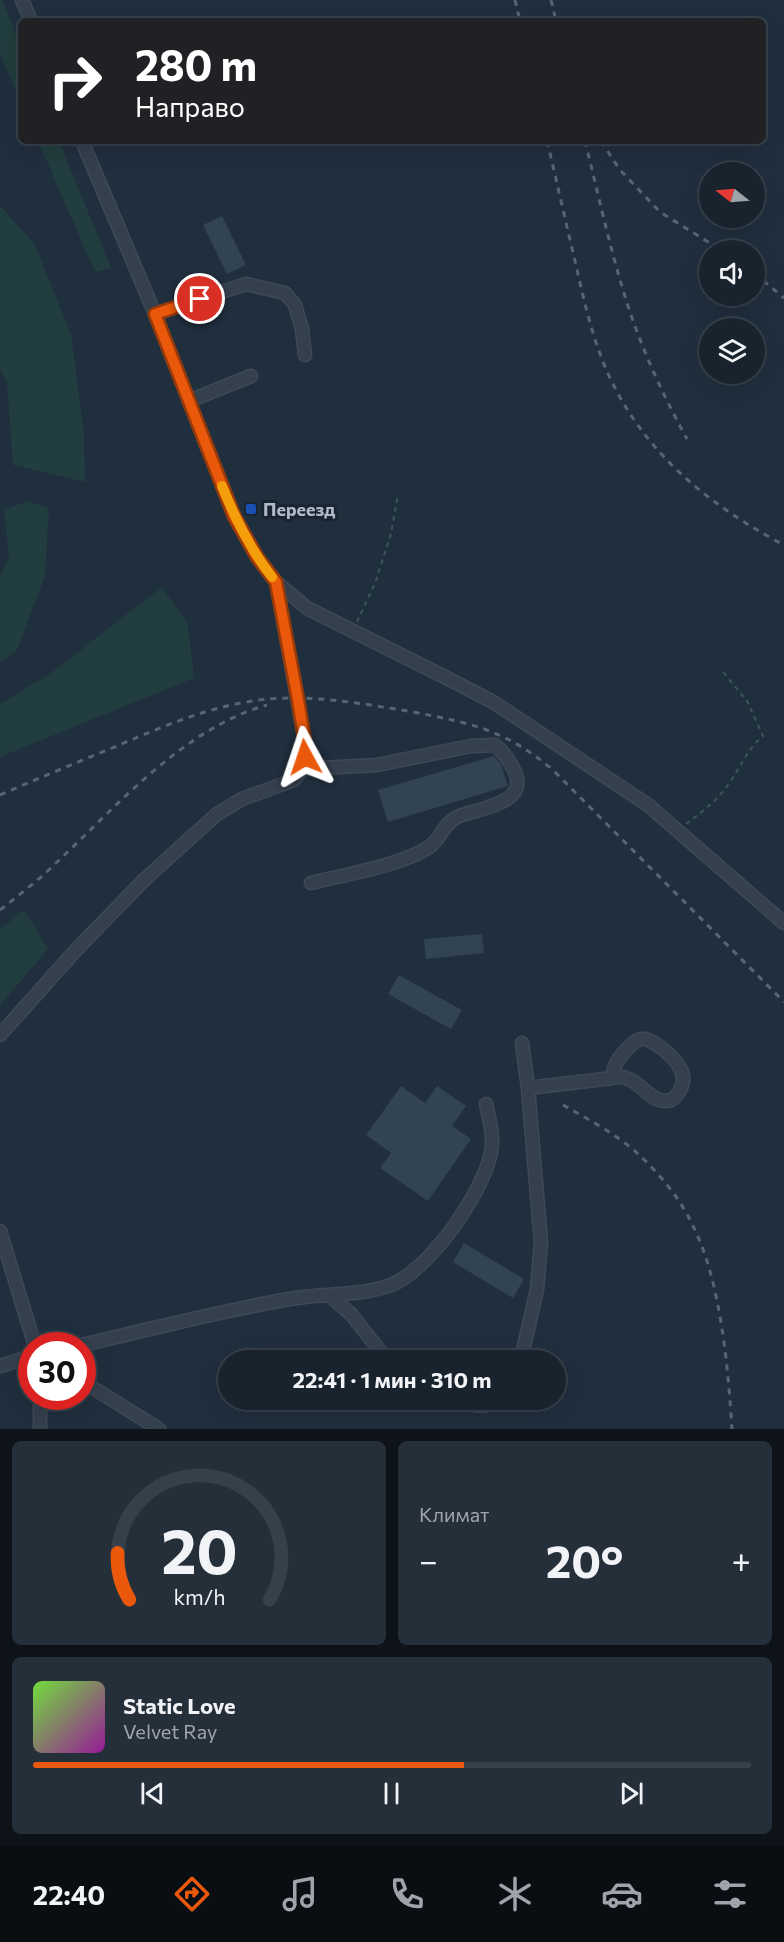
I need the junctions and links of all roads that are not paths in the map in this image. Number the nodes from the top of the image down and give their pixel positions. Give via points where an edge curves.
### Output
1 (22, 0) edge
2 (30, 18) edge
3 (83, 144) edge
4 (155, 314) junction
5 (304, 355) dead end
6 (250, 376) dead end
7 (189, 400) junction
8 (276, 582) junction
9 (308, 608) junction
10 (284, 624) junction
11 (303, 769) junction
12 (311, 883) dead end
13 (784, 923) edge
14 (0, 1035) edge
15 (522, 1043) dead end
16 (613, 1078) junction
17 (528, 1088) junction
18 (486, 1104) dead end
19 (0, 1231) edge
20 (329, 1295) junction
21 (31, 1332) edge
22 (96, 1342) edge
23 (379, 1350) edge
24 (523, 1350) edge
25 (18, 1360) edge
26 (0, 1366) edge
27 (96, 1390) edge
28 (40, 1410) edge
29 (40, 1429) edge
30 (159, 1429) edge

1 - 2 street
3 - 4 street
4 - 5 street via 246,284 285,293 295,305
4 - 7 street
6 - 7 street
7 - 8 street via 234,516
8 - 9 street
8 - 10 street
9 - 10 street via 289,612
9 - 13 street via 493,702 648,805
10 - 11 street via 305,743
11 - 12 street via 377,765 471,746 495,745 510,762 517,785 508,800 455,818 431,847 400,860
11 - 14 street via 294,780 242,799 218,814 144,880
15 - 17 street
16 - 16 street via 630,1079 652,1096 669,1100 681,1089 683,1075 673,1058 644,1038 623,1052 615,1063
16 - 17 street
17 - 24 street via 541,1242 537,1289
18 - 20 street via 492,1130 489,1160 481,1181 438,1247 414,1271 392,1285
19 - 21 street
20 - 22 street via 278,1302
20 - 23 street via 351,1314
25 - 26 street
27 - 30 street
28 - 29 street

